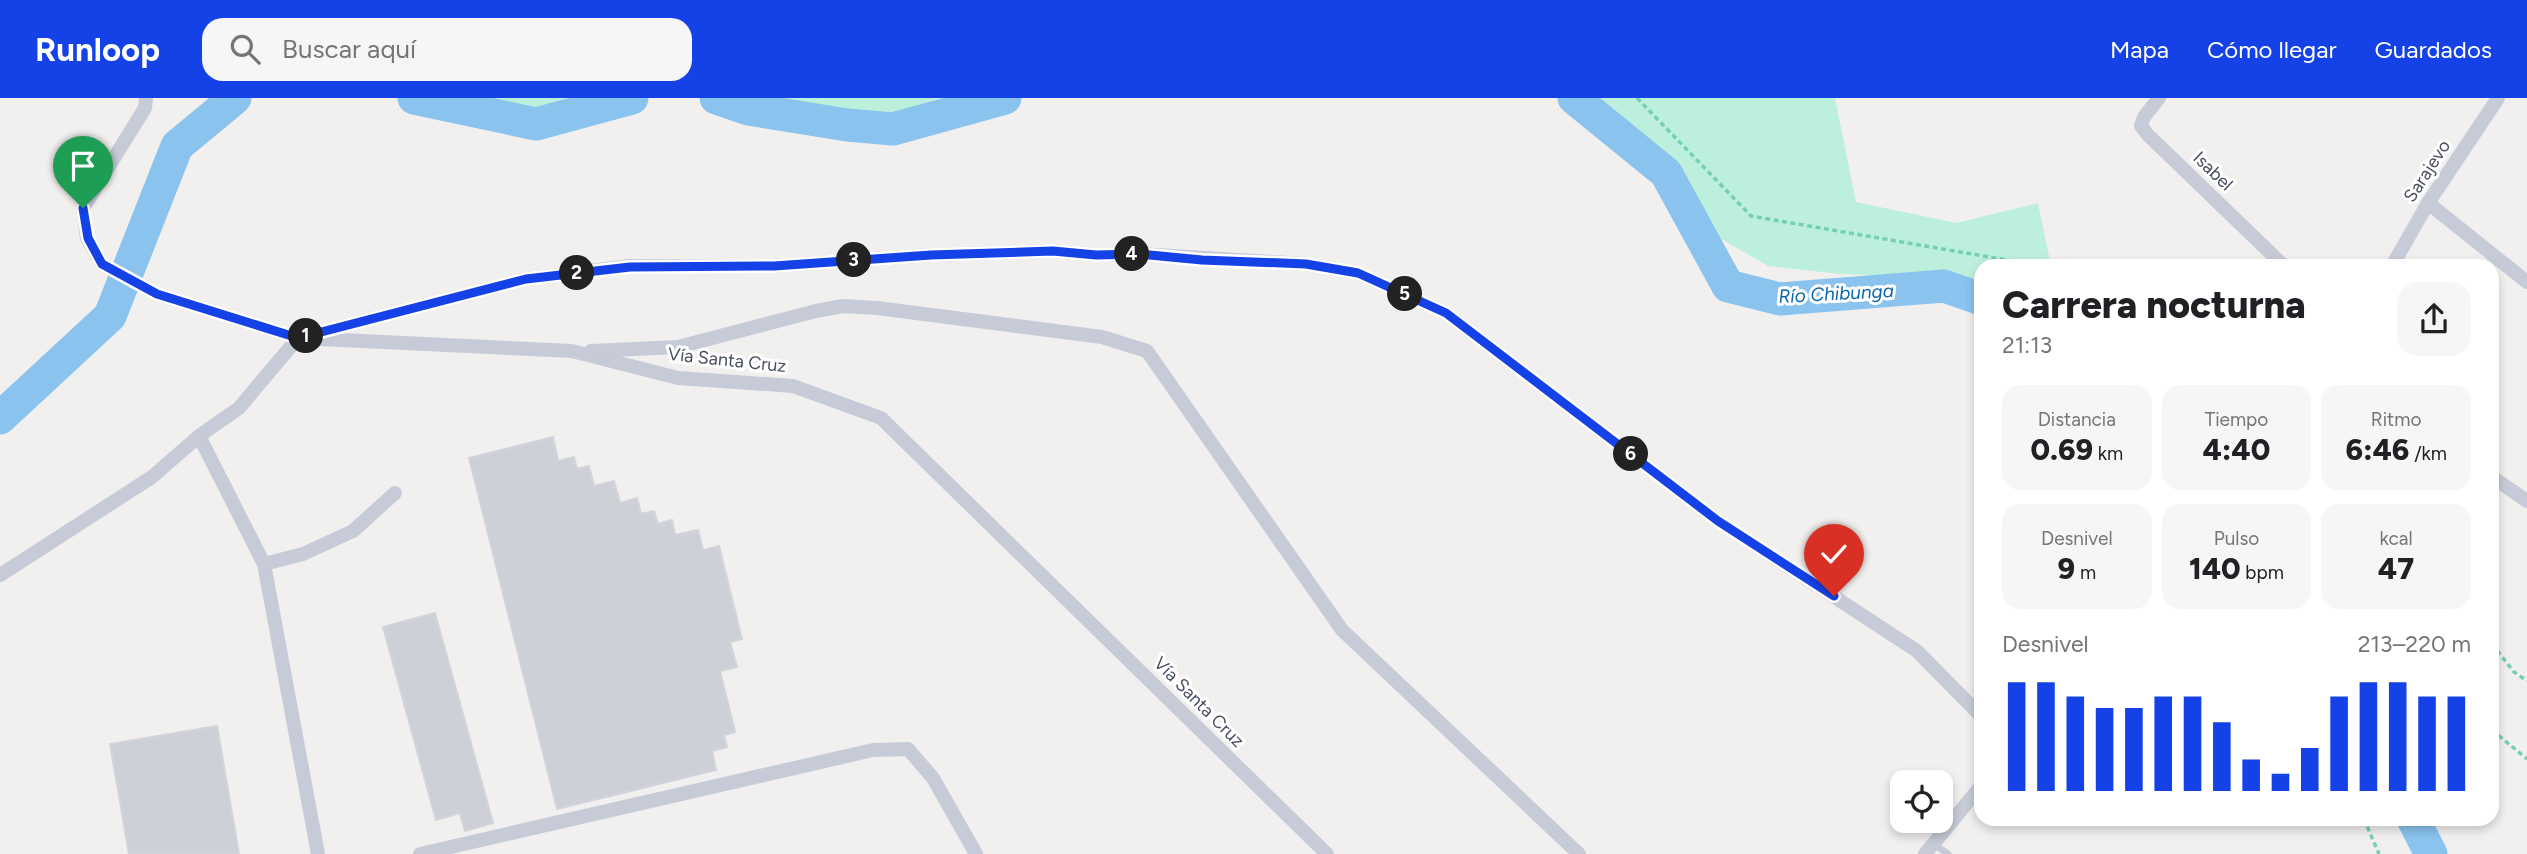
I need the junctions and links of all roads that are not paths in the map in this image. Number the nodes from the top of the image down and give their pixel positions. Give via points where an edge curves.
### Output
1 (146, 98) edge
2 (2159, 98) edge
3 (2498, 98) edge
4 (2428, 203) junction
5 (2277, 259) edge
6 (2396, 259) edge
7 (2498, 259) edge
8 (2499, 260) edge
9 (2527, 282) edge
10 (298, 338) junction
11 (572, 351) junction
12 (199, 436) junction
13 (2499, 482) edge
14 (396, 493) dead end
15 (2527, 501) edge
16 (264, 564) junction
17 (0, 575) edge
18 (1974, 709) edge
19 (1974, 794) edge
20 (1929, 849) edge
21 (318, 854) edge
22 (420, 854) edge
23 (976, 854) edge
24 (1327, 854) edge
25 (1579, 854) edge
26 (1948, 854) edge

1 - 10 street, Vía Santa Cruz via 145,108 83,208 88,238 102,264 157,294
2 - 5 street, Isabel via 2141,126
3 - 4 street, Sarajevo
4 - 6 street, Sarajevo
4 - 7 street
8 - 9 street
10 - 11 street, Vía Santa Cruz
10 - 12 street via 239,408
10 - 18 street via 526,279 630,267 774,266 1053,251 1306,264 1358,273 1446,313 1718,521 1917,651
11 - 24 street, Vía Santa Cruz via 678,378 793,386 881,418
11 - 25 street via 678,347 843,306 1102,337 1146,351 1342,630
12 - 16 street
12 - 17 street via 152,477
13 - 15 street
14 - 16 street via 353,531 303,554
16 - 21 street
19 - 20 street
20 - 26 lane
22 - 23 street via 873,750 896,749 908,749 933,778

